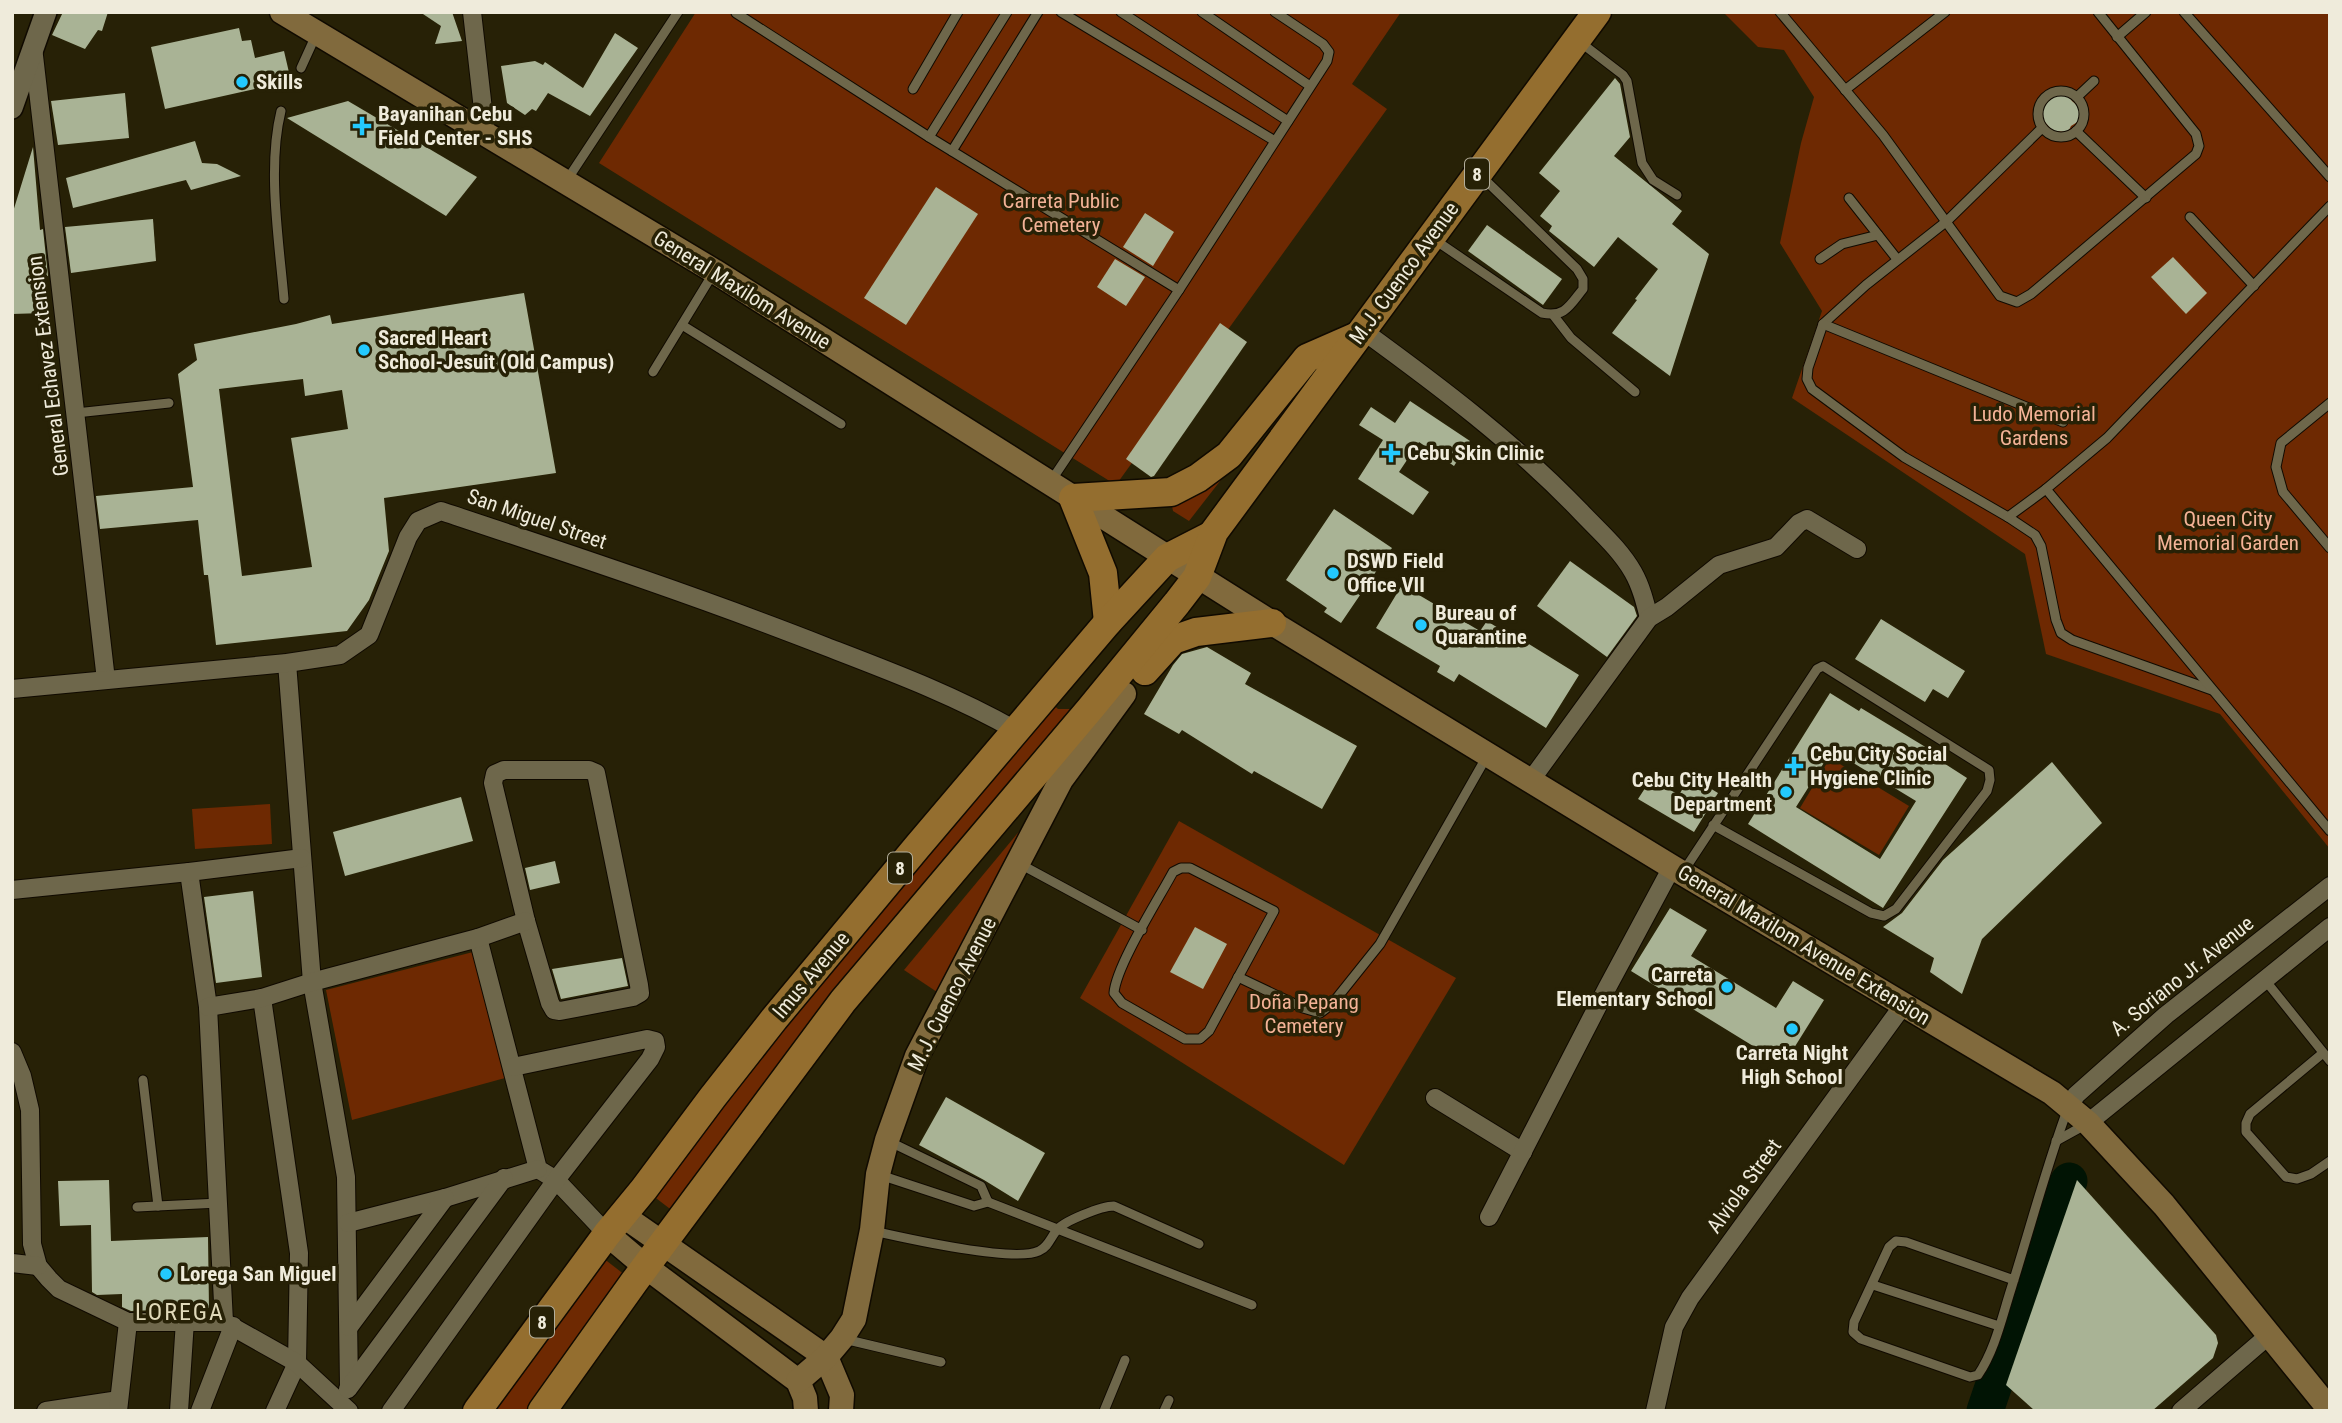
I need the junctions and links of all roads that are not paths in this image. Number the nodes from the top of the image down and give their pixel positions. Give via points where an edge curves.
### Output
1 (46, 12) edge
2 (282, 12) edge
3 (472, 12) edge
4 (678, 12) edge
5 (958, 12) edge
6 (1007, 12) edge
7 (1038, 12) edge
8 (1061, 12) edge
9 (1121, 12) edge
10 (1202, 12) edge
11 (1275, 12) edge
12 (1597, 12) edge
13 (1780, 12) edge
14 (1945, 12) edge
15 (2098, 12) edge
16 (2146, 12) edge
17 (2183, 12) edge
18 (736, 13) edge
19 (316, 33) junction
20 (2117, 37) junction
21 (1576, 39) junction
22 (33, 47) junction
23 (301, 68) dead end
24 (2094, 81) dead end
25 (1310, 86) junction
26 (913, 89) dead end
27 (1845, 90) junction
28 (2077, 97) junction
29 (12, 108) edge
30 (281, 111) dead end
31 (1288, 121) junction
32 (2042, 128) junction
33 (2076, 131) junction
34 (486, 136) junction
35 (929, 137) junction
36 (1275, 141) junction
37 (952, 151) junction
38 (1478, 173) junction
39 (2330, 177) edge
40 (565, 183) junction
41 (1677, 195) dead end
42 (1849, 198) dead end
43 (2146, 198) junction
44 (2330, 206) edge
45 (2190, 217) dead end
46 (1947, 221) junction
47 (1878, 235) junction
48 (1431, 237) junction
49 (1820, 260) dead end
50 (1897, 260) junction
51 (714, 271) junction
52 (2254, 286) junction
53 (1179, 290) junction
54 (284, 299) dead end
55 (1554, 316) junction
56 (1823, 324) junction
57 (682, 325) junction
58 (1360, 333) junction
59 (653, 372) dead end
60 (1634, 392) dead end
61 (169, 403) dead end
62 (2330, 403) edge
63 (76, 413) junction
64 (2063, 422) dead end
65 (841, 424) dead end
66 (1050, 483) junction
67 (2046, 489) junction
68 (1073, 498) junction
69 (2008, 517) junction
70 (1212, 535) junction
71 (2330, 548) edge
72 (1857, 549) dead end
73 (1167, 558) junction
74 (1197, 577) junction
75 (1649, 618) junction
76 (1108, 622) junction
77 (1272, 623) junction
78 (287, 663) junction
79 (106, 680) junction
80 (12, 689) edge
81 (2212, 690) junction
82 (1124, 694) junction
83 (1090, 709) junction
84 (1017, 731) junction
85 (1488, 754) junction
86 (1531, 780) junction
87 (1713, 825) junction
88 (2330, 831) edge
89 (302, 858) junction
90 (1019, 863) junction
91 (1677, 870) junction
92 (188, 872) junction
93 (2330, 886) edge
94 (12, 890) edge
95 (526, 921) junction
96 (2330, 928) edge
97 (1142, 930) junction
98 (478, 937) junction
99 (1238, 977) junction
100 (2265, 980) junction
101 (312, 982) junction
102 (262, 998) junction
103 (1904, 1004) junction
104 (208, 1007) junction
105 (12, 1052) edge
106 (2323, 1053) junction
107 (2330, 1061) edge
108 (513, 1067) junction
109 (143, 1080) dead end
110 (1435, 1098) dead end
111 (2069, 1107) junction
112 (2088, 1123) junction
113 (887, 1140) junction
114 (2056, 1141) junction
115 (1523, 1152) junction
116 (2330, 1161) edge
117 (538, 1169) junction
118 (878, 1174) junction
119 (504, 1178) junction
120 (556, 1180) junction
121 (445, 1198) junction
122 (988, 1202) junction
123 (219, 1203) junction
124 (158, 1206) junction
125 (137, 1207) dead end
126 (1489, 1217) dead end
127 (348, 1223) junction
128 (614, 1224) junction
129 (1057, 1228) junction
130 (872, 1230) junction
131 (1199, 1244) dead end
132 (654, 1256) junction
133 (12, 1263) edge
134 (38, 1266) junction
135 (2014, 1280) junction
136 (1873, 1285) junction
137 (1252, 1305) dead end
138 (185, 1321) junction
139 (128, 1322) junction
140 (229, 1324) junction
141 (1999, 1326) junction
142 (349, 1327) junction
143 (2268, 1336) junction
144 (834, 1347) junction
145 (1125, 1360) dead end
146 (941, 1362) dead end
147 (297, 1363) junction
148 (797, 1381) junction
149 (1169, 1400) dead end
150 (344, 1403) edge
151 (118, 1405) edge
152 (2330, 1410) edge
153 (46, 1411) edge
154 (179, 1411) edge
155 (200, 1411) edge
156 (275, 1411) edge
157 (391, 1411) edge
158 (477, 1411) edge
159 (541, 1411) edge
160 (806, 1411) edge
161 (841, 1411) edge
162 (1104, 1411) edge
163 (1164, 1411) edge
164 (1655, 1411) edge
165 (2181, 1411) edge

1 - 22 street
2 - 19 main road, General Maxilom Avenue
3 - 34 street
4 - 40 lane
5 - 26 lane
6 - 35 lane
7 - 37 lane
8 - 36 lane
9 - 31 lane
10 - 25 lane
11 - 25 lane via 1329,51
12 - 21 main road, M.J. Cuenco Avenue / 8
13 - 27 lane
14 - 27 lane
15 - 20 lane
16 - 20 lane
17 - 39 lane
18 - 35 lane
19 - 23 lane
19 - 34 main road, General Maxilom Avenue
20 - 43 lane via 2196,134 2200,146
21 - 38 main road, M.J. Cuenco Avenue / 8
21 - 41 lane via 1627,81 1642,163 1653,180
22 - 29 street
22 - 63 street, General Echavez Extension
24 - 28 lane
25 - 31 lane
27 - 46 lane
28 - 32 lane via 2063,90 2042,99 2037,113
28 - 33 lane via 2084,118
30 - 54 lane via 276,129 276,194
31 - 36 lane
32 - 33 lane via 2055,136
32 - 46 lane
33 - 43 lane
34 - 40 main road, General Maxilom Avenue
35 - 37 lane
36 - 53 lane
37 - 53 lane
38 - 48 main road, M.J. Cuenco Avenue / 8
38 - 55 lane via 1583,279 1583,289 1564,312
40 - 51 main road, General Maxilom Avenue
42 - 47 lane
43 - 46 lane via 2017,302 2000,296
44 - 52 lane
45 - 52 lane
46 - 50 lane
47 - 49 lane via 1842,244
47 - 50 lane
48 - 55 lane via 1542,313
48 - 58 main road, M.J. Cuenco Avenue / 8
50 - 56 lane
51 - 57 lane
51 - 66 main road, General Maxilom Avenue
52 - 67 lane via 2106,438
53 - 66 lane
55 - 60 lane via 1571,338
56 - 64 lane
56 - 69 lane via 1808,368 1812,389 1904,457
57 - 59 lane
57 - 65 lane
58 - 68 main road via 1307,358 1229,456 1198,478 1171,492
58 - 70 main road, M.J. Cuenco Avenue / 8
58 - 75 street via 1422,373 1566,497 1621,553 1634,574
61 - 63 lane
62 - 71 lane via 2281,443 2276,467 2283,492
63 - 79 street, General Echavez Extension
66 - 68 main road, General Maxilom Avenue
67 - 69 lane
67 - 81 lane
68 - 73 main road, General Maxilom Avenue
68 - 76 main road via 1103,573
69 - 81 lane via 2035,535 2041,546 2061,633
70 - 73 main road, M.J. Cuenco Avenue / 8
70 - 74 main road, M.J. Cuenco Avenue / 8
72 - 75 street via 1807,519 1776,547 1719,565
73 - 74 main road, General Maxilom Avenue
73 - 76 main road, Imus Avenue / 8
74 - 77 main road, General Maxilom Avenue Extension
74 - 83 main road, Imus Avenue / 8
75 - 86 street
76 - 84 main road, Imus Avenue / 8
77 - 82 main road via 1196,632 1173,640
77 - 85 main road, General Maxilom Avenue Extension
78 - 79 street, San Miguel Street
78 - 84 street, San Miguel Street via 340,655 369,635 408,537 418,521 441,511 726,607 932,688
78 - 89 street
79 - 80 street, San Miguel Street
81 - 88 lane
82 - 83 main road via 1110,705
82 - 90 main road, M.J. Cuenco Avenue via 1061,780
83 - 132 main road, Imus Avenue / 8 via 843,1001
84 - 128 main road, Imus Avenue / 8 via 774,1019
85 - 86 main road, General Maxilom Avenue Extension
85 - 99 lane via 1380,944 1332,1004 1320,1013 1303,1009
86 - 91 main road, General Maxilom Avenue Extension
87 - 87 lane via 1884,916 1896,909 1987,791 1989,770 1823,666 1817,668
87 - 91 lane
89 - 92 street
89 - 101 street
90 - 97 lane
90 - 113 main road, M.J. Cuenco Avenue via 917,1056
91 - 103 main road, General Maxilom Avenue Extension
91 - 115 street
92 - 94 street
92 - 104 street
93 - 111 street, A. Soriano Jr. Avenue via 2166,1015 2076,1095
95 - 95 street via 493,783 495,774 504,770 596,773 640,993 633,998 554,1010
95 - 98 street
96 - 100 street
97 - 99 lane via 1115,981 1114,993 1122,1003 1185,1039 1200,1039 1209,1031
97 - 99 lane via 1173,872 1190,868 1274,911
98 - 101 street
98 - 108 street
100 - 106 lane
100 - 112 street
101 - 102 street
101 - 127 street via 346,1177
102 - 104 street
102 - 147 street via 299,1253
103 - 111 main road, General Maxilom Avenue Extension
103 - 164 street, Alviola Street via 1690,1298 1674,1327
104 - 123 street
105 - 134 street via 30,1110 32,1244
106 - 107 lane
106 - 116 lane via 2250,1114 2246,1132 2286,1177 2311,1174
108 - 117 street
108 - 120 street via 655,1041 650,1059
109 - 124 lane
110 - 115 street
111 - 112 main road, General Maxilom Avenue Extension
111 - 114 lane
112 - 114 lane
112 - 143 main road, General Maxilom Avenue Extension via 2164,1205
113 - 118 main road, M.J. Cuenco Avenue
113 - 122 lane via 981,1186
114 - 135 lane
115 - 126 street
117 - 119 street
117 - 120 street
118 - 122 lane via 974,1206
118 - 130 main road, M.J. Cuenco Avenue
119 - 121 street
119 - 150 street
120 - 128 street via 583,1208
120 - 157 street
121 - 127 street
121 - 142 street
122 - 129 lane
123 - 124 lane
123 - 140 street
124 - 125 lane
127 - 142 street
128 - 132 main road
128 - 158 main road, Imus Avenue / 8
129 - 130 lane via 1049,1244 1026,1255 939,1246
129 - 131 lane via 1114,1206
129 - 137 lane
130 - 144 main road, M.J. Cuenco Avenue via 853,1319
132 - 144 main road
132 - 148 main road
132 - 159 main road, Imus Avenue / 8
133 - 134 street
134 - 139 street via 59,1289
135 - 136 lane via 1896,1241
135 - 141 lane
136 - 141 lane
136 - 141 lane via 1853,1332 1861,1339 1970,1377 1983,1368
138 - 139 street
138 - 140 street
138 - 154 street
139 - 151 street
140 - 147 street
140 - 155 street
142 - 150 street
143 - 152 main road, General Maxilom Avenue Extension
143 - 165 street
144 - 146 lane
144 - 148 main road, M.J. Cuenco Avenue
144 - 161 main road
145 - 162 lane
147 - 150 street
147 - 156 street
148 - 160 main road
149 - 163 lane
151 - 153 street

